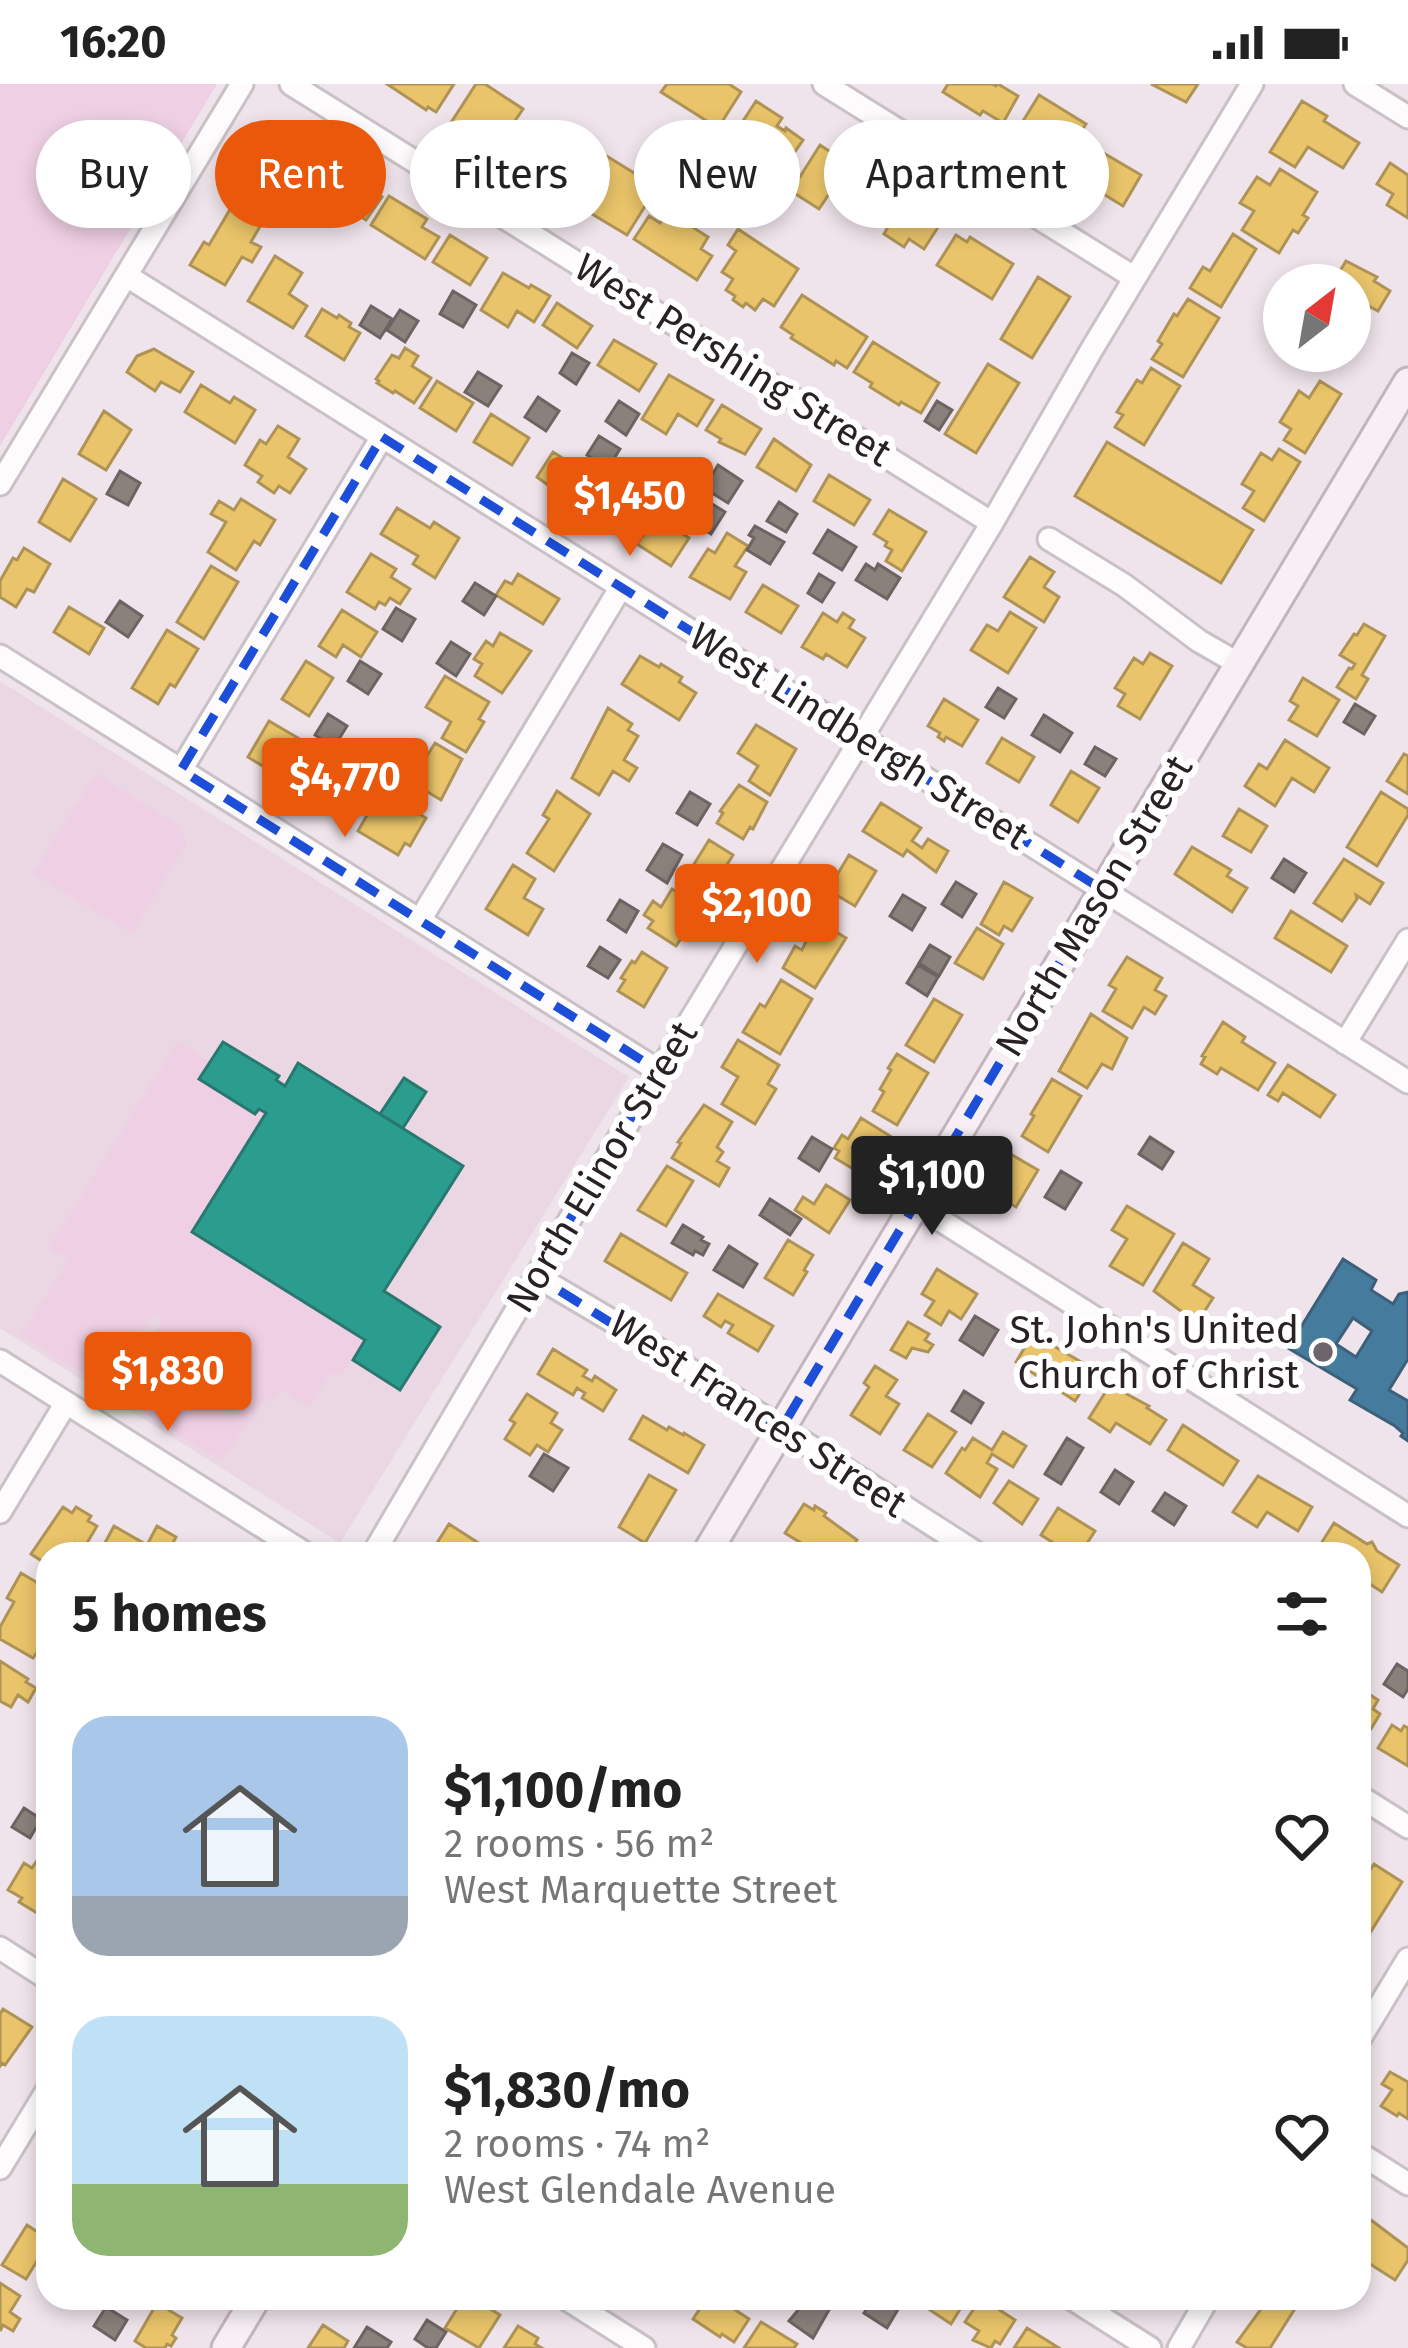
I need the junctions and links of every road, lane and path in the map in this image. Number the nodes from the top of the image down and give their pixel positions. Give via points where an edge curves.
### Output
1 (242, 84) edge
2 (291, 84) edge
3 (824, 84) edge
4 (1252, 84) edge
5 (1355, 84) edge
6 (1408, 116) edge
7 (127, 276) junction
8 (1135, 278) junction
9 (1408, 382) edge
10 (382, 436) junction
11 (0, 484) edge
12 (992, 523) junction
13 (1049, 539) dead end
14 (621, 587) junction
15 (0, 656) edge
16 (1239, 664) junction
17 (862, 737) junction
18 (181, 770) junction
19 (1103, 890) junction
20 (420, 920) junction
21 (1408, 940) edge
22 (1346, 1043) junction
23 (659, 1071) junction
24 (1408, 1082) edge
25 (915, 1204) junction
26 (536, 1276) junction
27 (0, 1361) edge
28 (66, 1403) junction
29 (781, 1429) junction
30 (0, 1512) edge
31 (1408, 1516) edge
32 (287, 1542) edge
33 (380, 1542) edge
34 (713, 1542) edge
35 (959, 1542) edge
36 (1371, 1804) edge
37 (1408, 1827) edge
38 (0, 1948) edge
39 (1408, 1959) edge
40 (36, 1971) edge
41 (1371, 2021) edge
42 (36, 2109) edge
43 (1371, 2161) edge
44 (0, 2168) edge
45 (1408, 2184) edge
46 (249, 2310) edge
47 (585, 2310) edge
48 (1090, 2310) edge
49 (1201, 2310) edge
50 (226, 2348) edge
51 (644, 2348) edge
52 (1150, 2348) edge
53 (1179, 2348) edge

1 - 7 street
2 - 12 street, West Pershing Street
3 - 8 street
4 - 8 street, North Elinor Street
5 - 6 street
7 - 10 street, West Lindbergh Street
7 - 11 street
8 - 12 street, North Elinor Street
9 - 16 main road, North Mason Street
10 - 14 street, West Lindbergh Street
10 - 18 street
12 - 17 street, North Elinor Street
13 - 16 street
14 - 17 street, West Lindbergh Street
14 - 20 street
15 - 18 street
16 - 19 main road, North Mason Street
17 - 19 street, West Lindbergh Street
17 - 23 street, North Elinor Street
18 - 20 street
19 - 22 street, West Lindbergh Street
19 - 25 main road, North Mason Street
20 - 23 street
21 - 22 street
22 - 24 street, West Lindbergh Street
23 - 26 street, North Elinor Street
25 - 29 main road, North Mason Street
25 - 31 street
26 - 29 street, West Frances Street
26 - 33 street, North Elinor Street
27 - 28 street
28 - 30 street
28 - 32 street
29 - 34 main road, North Mason Street
29 - 35 street, West Frances Street
36 - 37 street
38 - 40 street
39 - 41 street
42 - 44 street
43 - 45 street
46 - 50 main road
47 - 51 street
48 - 52 street
49 - 53 street

